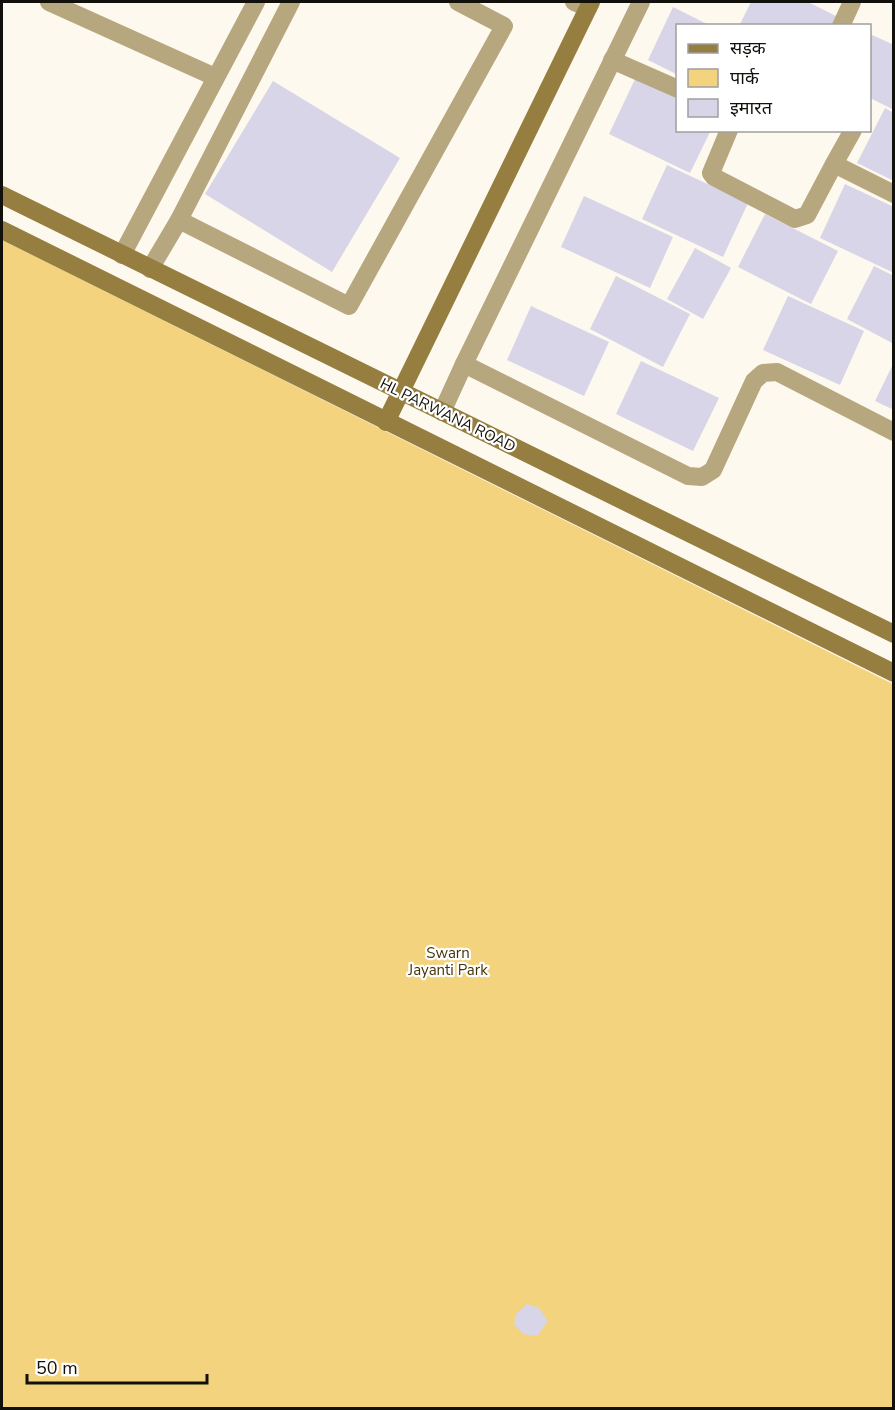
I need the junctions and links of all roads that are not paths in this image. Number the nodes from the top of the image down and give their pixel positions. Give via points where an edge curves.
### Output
1 (49, 2) edge
2 (256, 2) edge
3 (291, 2) edge
4 (458, 2) edge
5 (641, 2) edge
6 (852, 2) edge
7 (584, 4) edge
8 (842, 24) edge
9 (612, 60) junction
10 (215, 77) junction
11 (676, 88) edge
12 (728, 132) edge
13 (852, 132) edge
14 (834, 164) junction
15 (894, 194) edge
16 (2, 195) edge
17 (179, 220) junction
18 (2, 230) edge
19 (122, 255) junction
20 (150, 269) junction
21 (464, 364) junction
22 (401, 392) junction
23 (442, 412) junction
24 (386, 422) junction
25 (894, 432) edge
26 (894, 634) edge
27 (894, 673) edge

1 - 10 street
2 - 10 street
3 - 17 street
4 - 17 street via 504,26 350,306
5 - 9 street
6 - 8 street
7 - 22 street
9 - 11 street
9 - 21 street
10 - 19 street
12 - 14 street via 711,173 795,219 807,215
13 - 14 street
14 - 15 street
16 - 19 street, HL PARWANA ROAD
17 - 20 street
18 - 24 street
19 - 20 street, HL PARWANA ROAD
20 - 22 street, HL PARWANA ROAD
21 - 23 street
21 - 25 street via 688,476 702,477 713,470 754,381 763,373 777,372
22 - 23 street, HL PARWANA ROAD
22 - 24 street
23 - 26 street, HL PARWANA ROAD
24 - 27 street

